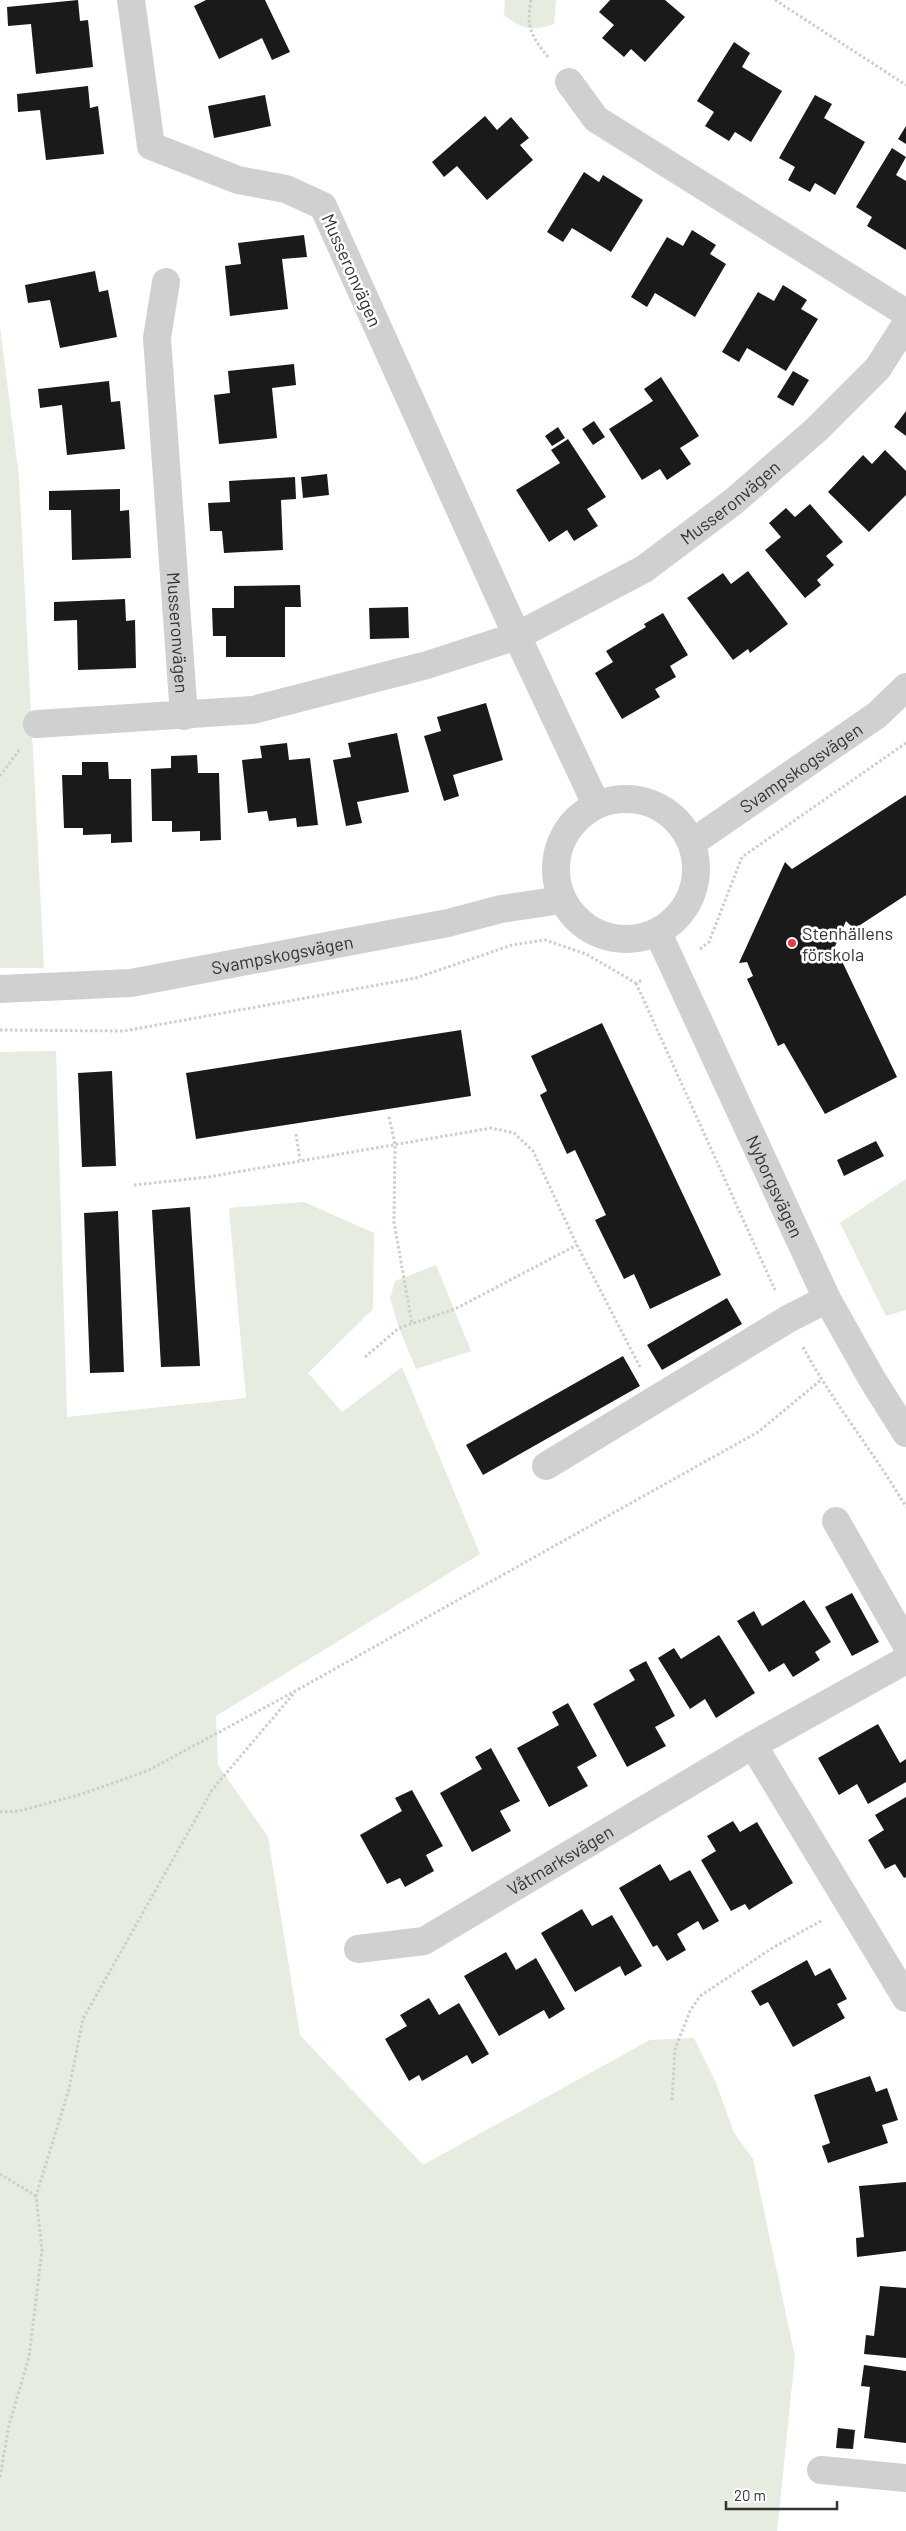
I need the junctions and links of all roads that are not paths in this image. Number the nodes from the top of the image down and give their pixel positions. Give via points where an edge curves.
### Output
1 (131, 0) edge
2 (569, 82) road end
3 (166, 282) dead end
4 (906, 313) edge
5 (906, 324) edge
6 (517, 636) junction
7 (906, 687) edge
8 (184, 716) junction
9 (37, 724) dead end
10 (596, 804) junction
11 (693, 842) junction
12 (562, 900) junction
13 (658, 933) junction
14 (0, 988) edge
15 (827, 1300) junction
16 (906, 1433) edge
17 (546, 1466) dead end
18 (836, 1520) dead end
19 (906, 1644) edge
20 (906, 1660) edge
21 (753, 1745) junction
22 (358, 1949) dead end
23 (906, 1998) edge
24 (821, 2470) dead end
25 (906, 2478) edge

1 - 6 street, Musseronvägen via 151,146 238,180 286,189 323,206
2 - 4 street via 596,119
3 - 8 street, Musseronvägen via 157,338
5 - 6 street, Musseronvägen via 878,368 816,430 733,502 644,569
6 - 8 street, Musseronvägen via 427,665 253,710
6 - 10 street, Musseronvägen
7 - 11 street, Svampskogsvägen via 877,715
8 - 9 street, Musseronvägen
10 - 11 street via 633,798 657,805 680,822
10 - 12 street via 576,818 559,845 555,869
11 - 13 street via 698,872 692,896 678,918
12 - 13 street via 577,920 604,936 629,940
12 - 14 street, Svampskogsvägen via 501,908 448,923 130,983
13 - 15 street, Nyborgsvägen
15 - 16 street, Nyborgsvägen
15 - 17 street via 788,1319
18 - 19 street
20 - 21 street, Våtmarksvägen
21 - 22 street, Våtmarksvägen via 424,1941
21 - 23 street
24 - 25 street

